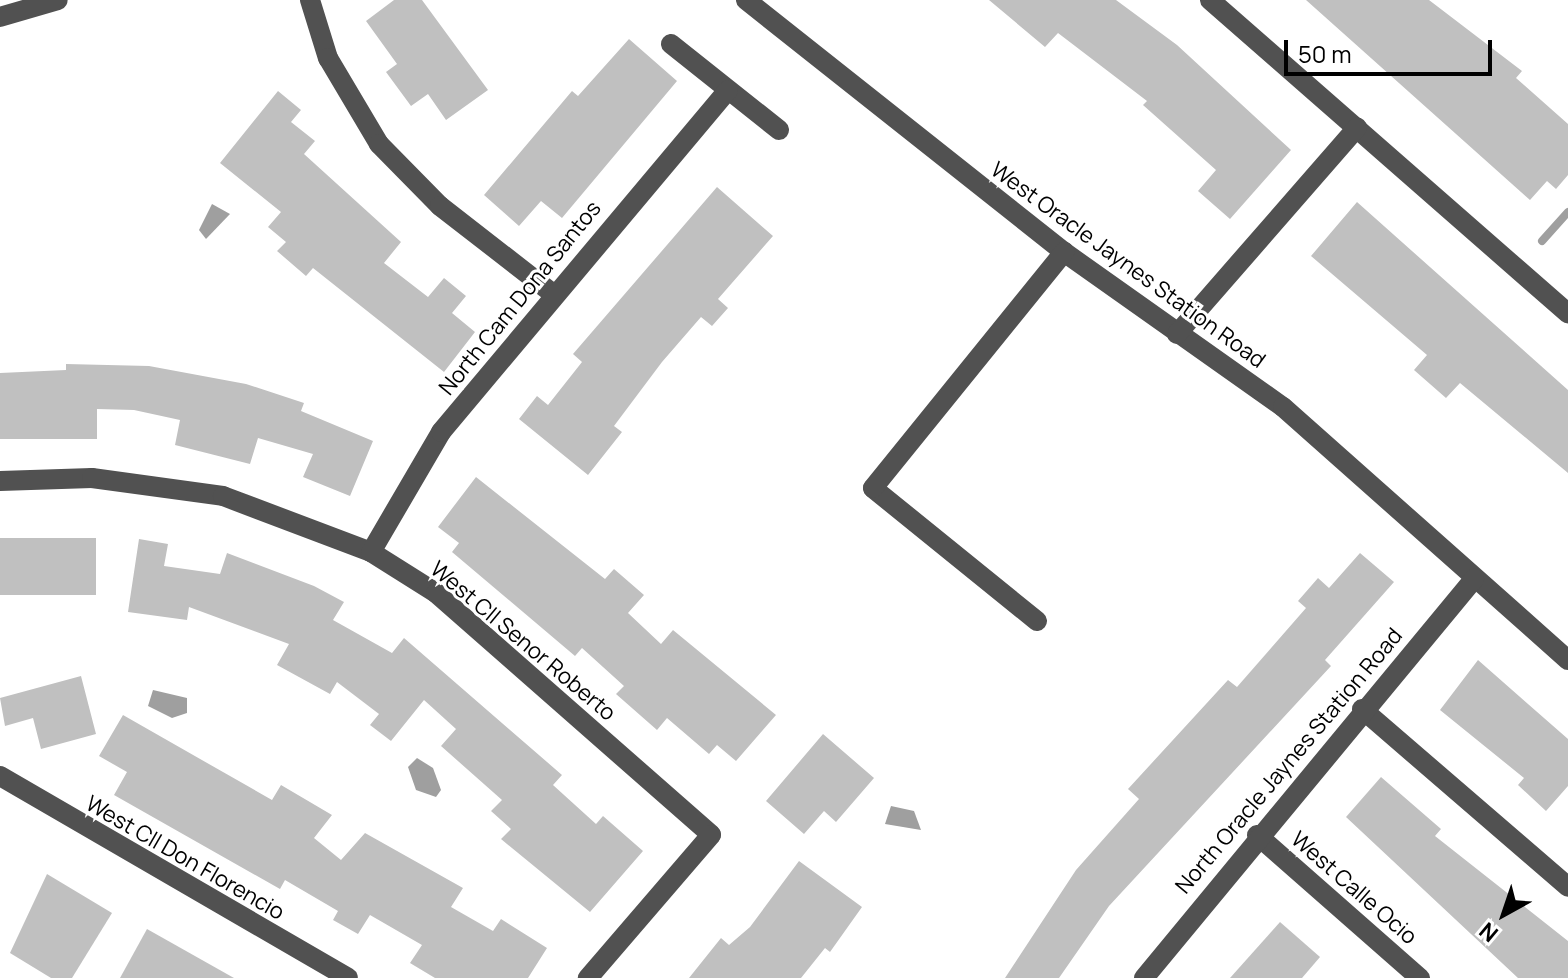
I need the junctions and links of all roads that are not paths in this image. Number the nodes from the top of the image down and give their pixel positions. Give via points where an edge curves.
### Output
1 (58, 0) edge
2 (310, 0) edge
3 (746, 0) edge
4 (1210, 0) edge
5 (0, 17) edge
6 (671, 44) dead end
7 (728, 90) junction
8 (1357, 128) junction
9 (779, 130) dead end
10 (1064, 252) junction
11 (552, 293) junction
12 (1568, 313) edge
13 (1177, 334) junction
14 (0, 481) edge
15 (371, 552) junction
16 (1474, 579) junction
17 (1037, 621) dead end
18 (1568, 660) edge
19 (1362, 709) junction
20 (0, 776) edge
21 (1257, 835) junction
22 (1568, 887) edge
23 (348, 978) edge
24 (588, 978) edge
25 (1144, 978) edge
26 (1420, 978) edge

1 - 5 street
2 - 11 street via 328,58 379,144 440,206
3 - 10 street, West Oracle Jaynes Station Road
4 - 8 street
6 - 7 street
7 - 9 street
7 - 11 street, North Cam Dona Santos
8 - 12 street
8 - 13 street
10 - 13 street, West Oracle Jaynes Station Road
10 - 17 street via 873,488
11 - 15 street, North Cam Dona Santos via 441,432
13 - 16 street, West Oracle Jaynes Station Road via 1283,407
14 - 15 street, West Cll Senor Roberto via 92,478 223,496
15 - 24 street, West Cll Senor Roberto via 436,593 711,835
16 - 18 street, West Oracle Jaynes Station Road
16 - 19 street, North Oracle Jaynes Station Road
19 - 21 street, North Oracle Jaynes Station Road
19 - 22 street
20 - 23 street, West Cll Don Florencio
21 - 25 street, North Oracle Jaynes Station Road
21 - 26 street, West Calle Ocio

